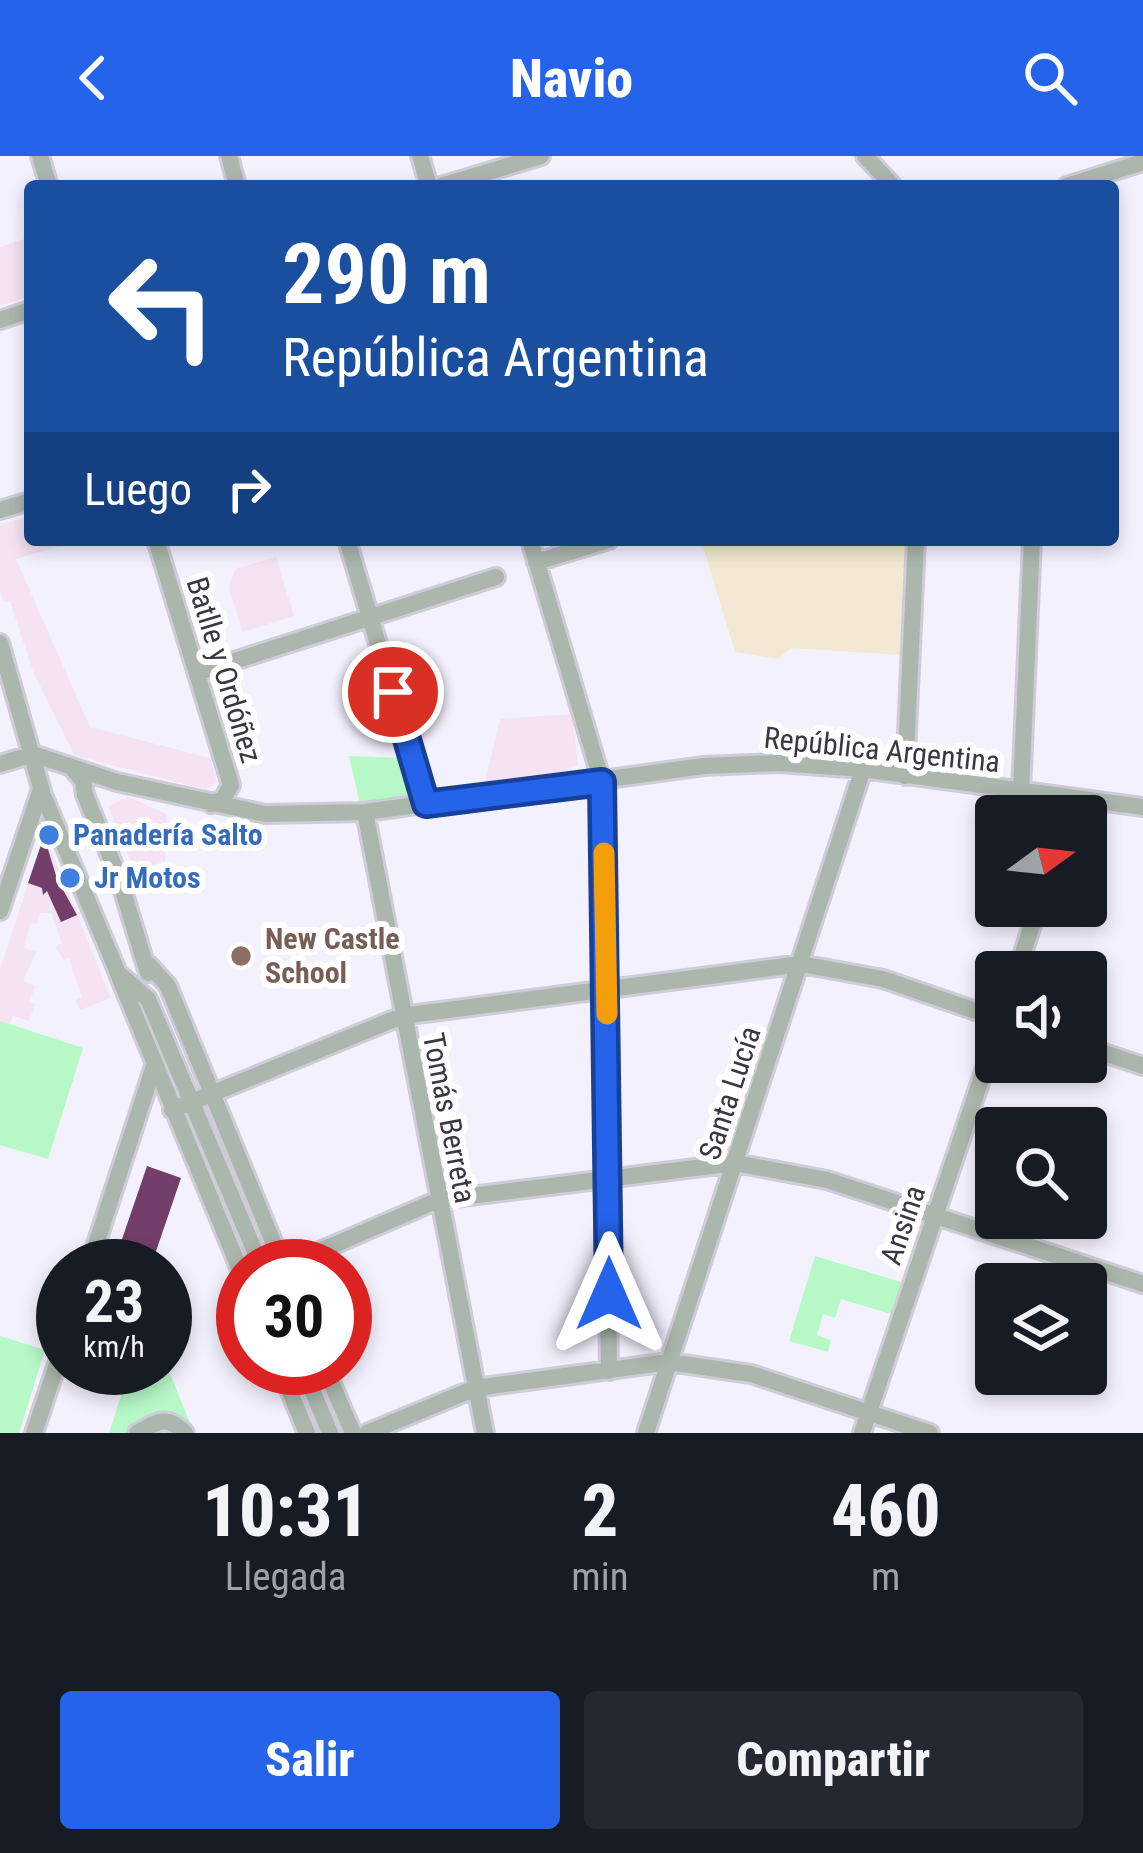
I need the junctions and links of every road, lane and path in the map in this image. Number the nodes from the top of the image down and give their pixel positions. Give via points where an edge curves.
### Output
1 (541, 156) edge
2 (865, 156) edge
3 (1143, 162) edge
4 (461, 180) edge
5 (887, 180) edge
6 (1086, 180) edge
7 (158, 546) edge
8 (349, 546) edge
9 (532, 546) edge
10 (589, 546) edge
11 (916, 546) edge
12 (1032, 546) edge
13 (536, 562) junction
14 (496, 578) dead end
15 (371, 616) junction
16 (0, 643) edge
17 (197, 674) junction
18 (33, 754) junction
19 (0, 764) edge
20 (66, 767) junction
21 (863, 769) junction
22 (905, 776) junction
23 (117, 782) junction
24 (602, 782) junction
25 (232, 785) junction
26 (42, 786) junction
27 (1021, 791) junction
28 (85, 795) junction
29 (1056, 795) edge
30 (1107, 802) edge
31 (210, 804) junction
32 (426, 804) junction
33 (51, 807) junction
34 (1143, 807) edge
35 (248, 811) junction
36 (364, 812) junction
37 (27, 827) junction
38 (0, 911) edge
39 (140, 937) junction
40 (109, 949) junction
41 (801, 964) junction
42 (149, 965) junction
43 (118, 973) junction
44 (607, 988) junction
45 (148, 999) junction
46 (975, 1011) edge
47 (402, 1016) junction
48 (1107, 1054) edge
49 (154, 1066) junction
50 (1143, 1066) edge
51 (980, 1083) edge
52 (213, 1093) junction
53 (192, 1103) junction
54 (172, 1110) junction
55 (735, 1163) junction
56 (608, 1178) junction
57 (438, 1200) junction
58 (934, 1216) junction
59 (98, 1239) edge
60 (227, 1239) edge
61 (250, 1239) edge
62 (273, 1239) edge
63 (347, 1239) edge
64 (1143, 1284) edge
65 (669, 1362) junction
66 (609, 1371) junction
67 (476, 1388) junction
68 (47, 1395) edge
69 (291, 1395) edge
70 (314, 1395) edge
71 (336, 1395) edge
72 (869, 1413) junction
73 (34, 1433) edge
74 (137, 1433) edge
75 (184, 1433) edge
76 (307, 1433) edge
77 (330, 1433) edge
78 (352, 1433) edge
79 (367, 1433) edge
80 (484, 1433) edge
81 (646, 1433) edge
82 (862, 1433) edge
83 (930, 1433) edge

1 - 4 street
2 - 5 street
3 - 6 street
7 - 17 street, Batlle y Ordóñez
8 - 15 street
9 - 13 street
10 - 13 street
11 - 22 street
12 - 27 street
13 - 24 street
14 - 15 street
15 - 17 street
15 - 32 street
16 - 18 street
17 - 25 street, Batlle y Ordóñez
18 - 19 street
18 - 20 street, República Argentina
18 - 26 street
20 - 23 street, República Argentina
20 - 26 street via 51,771
20 - 28 street via 78,773
21 - 22 street, República Argentina
21 - 24 street, República Argentina via 704,766
21 - 41 street, Santa Lucía
22 - 27 street, República Argentina
23 - 28 street
23 - 31 street, República Argentina
24 - 32 street, República Argentina
24 - 44 street
25 - 31 street, Batlle y Ordóñez
25 - 35 street
26 - 33 street
26 - 37 street
27 - 29 street, República Argentina
28 - 33 street via 73,808
28 - 39 street
30 - 34 street, República Argentina
31 - 35 street, República Argentina
32 - 36 street, República Argentina
33 - 37 street
33 - 40 street
35 - 36 street, República Argentina
36 - 47 street, Tomás Berreta
37 - 38 street
39 - 40 street
39 - 42 street
40 - 43 street
41 - 44 street
41 - 46 street via 883,979
41 - 55 street, Santa Lucía
42 - 45 street
42 - 52 street via 168,986
43 - 45 street
43 - 49 street
44 - 47 street
44 - 56 street
45 - 53 street
47 - 52 street
47 - 57 street, Tomás Berreta
48 - 50 street
49 - 54 street
49 - 59 street
51 - 58 street, Ansina
52 - 53 street
52 - 62 street
53 - 54 street
53 - 61 street
54 - 60 street
55 - 56 street
55 - 58 street via 827,1180
55 - 65 street, Santa Lucía
56 - 57 street
56 - 66 street
57 - 63 street
57 - 67 street, Tomás Berreta
58 - 64 street
58 - 72 street, Ansina
65 - 66 street
65 - 72 street via 751,1374
65 - 81 street, Santa Lucía
66 - 67 street
67 - 79 street
67 - 80 street, Tomás Berreta
68 - 73 street
69 - 76 street
70 - 77 street
71 - 78 street
72 - 82 street, Ansina
72 - 83 street
74 - 75 street via 161,1420

